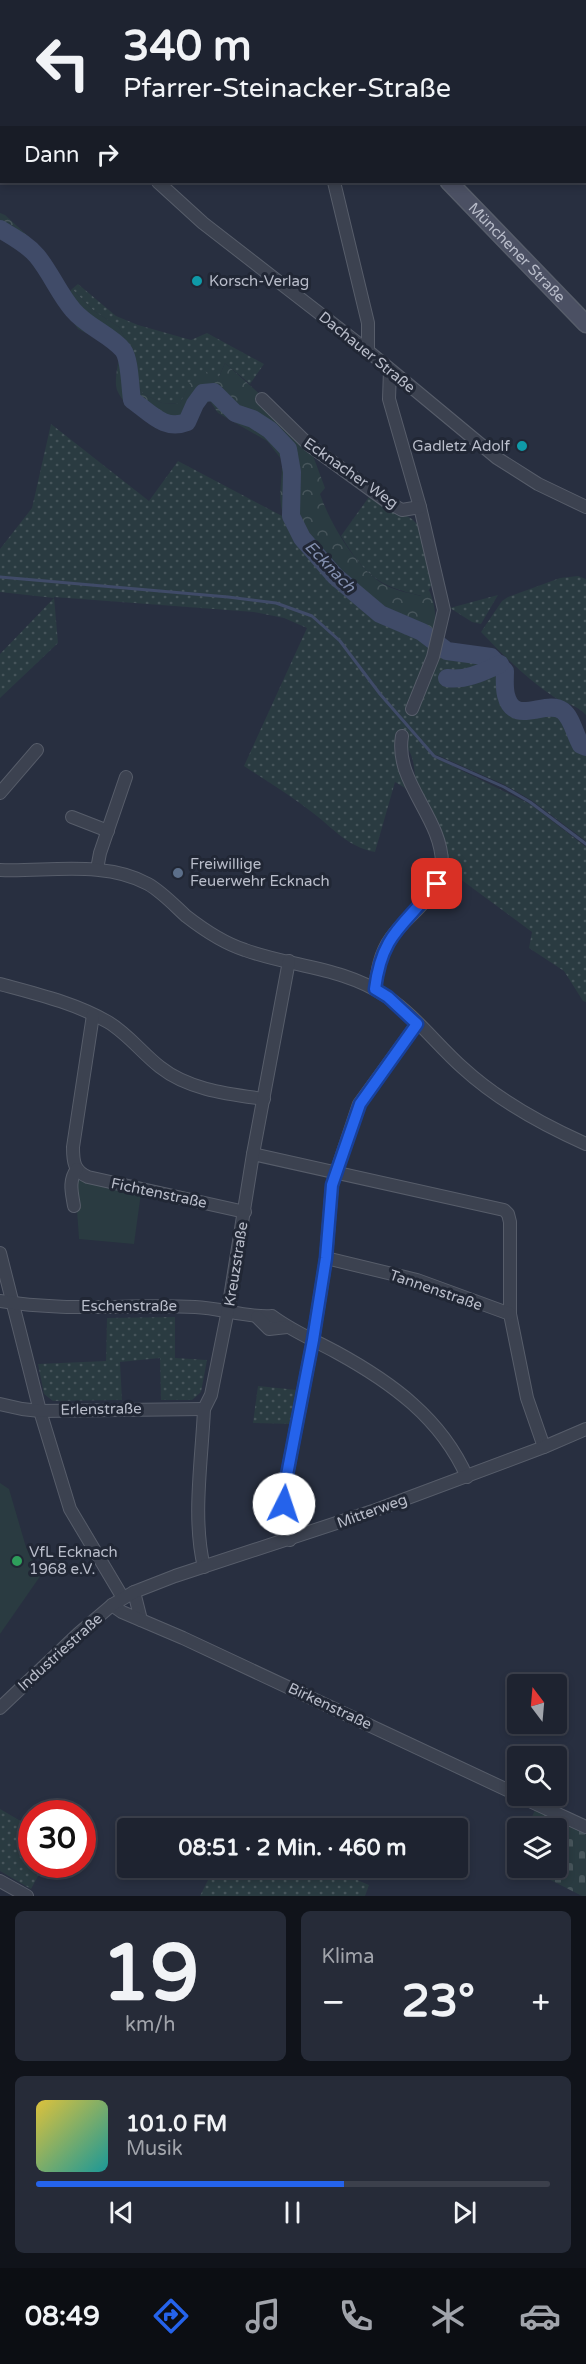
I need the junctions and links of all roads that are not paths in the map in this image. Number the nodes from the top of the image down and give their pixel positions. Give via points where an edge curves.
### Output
1 (159, 183) edge
2 (334, 183) edge
3 (450, 183) edge
4 (586, 324) edge
5 (368, 351) junction
6 (390, 370) junction
7 (262, 399) dead end
8 (420, 507) junction
9 (586, 507) edge
10 (412, 709) dead end
11 (402, 736) dead end
12 (37, 750) dead end
13 (126, 777) dead end
14 (0, 793) edge
15 (72, 817) dead end
16 (108, 831) junction
17 (97, 869) junction
18 (0, 870) edge
19 (289, 961) junction
20 (0, 984) edge
21 (375, 989) junction
22 (93, 1015) junction
23 (417, 1024) junction
24 (264, 1099) junction
25 (586, 1144) edge
26 (253, 1154) junction
27 (76, 1169) junction
28 (336, 1172) junction
29 (74, 1206) dead end
30 (245, 1212) junction
31 (0, 1253) edge
32 (326, 1258) junction
33 (6, 1302) edge
34 (228, 1311) junction
35 (510, 1314) junction
36 (313, 1340) junction
37 (0, 1404) edge
38 (204, 1409) junction
39 (40, 1411) junction
40 (586, 1429) edge
41 (544, 1447) junction
42 (467, 1477) junction
43 (290, 1540) junction
44 (204, 1567) junction
45 (123, 1598) junction
46 (141, 1620) junction
47 (0, 1708) edge
48 (507, 1790) edge
49 (541, 1806) edge
50 (586, 1827) edge
51 (0, 1881) edge
52 (27, 1896) edge

1 - 5 street, Dachauer Straße via 203,223
2 - 5 street via 368,323
3 - 4 main road, Münchener Straße
5 - 6 street, Dachauer Straße
6 - 8 street, Ecknacher Weg via 389,399
6 - 9 street, Dachauer Straße via 516,471
7 - 8 street, Ecknacher Weg via 309,445 386,501 402,510
8 - 10 street, Ecknacher Weg via 444,610 433,657
11 - 21 street via 406,772 438,835 441,874 385,947
12 - 14 street
13 - 16 street
15 - 16 street
16 - 17 street
17 - 18 street
17 - 19 street via 149,885 201,927 231,945
19 - 21 street via 344,975
19 - 24 street, Kreuzstraße
20 - 22 street
21 - 23 street
22 - 24 street via 177,1078 199,1087
22 - 27 street via 73,1147
23 - 25 street via 479,1082 509,1104
23 - 28 street via 360,1104
24 - 26 street, Kreuzstraße
26 - 28 street
26 - 30 street, Kreuzstraße
27 - 29 street via 71,1186
27 - 30 street, Fichtenstraße via 88,1177
28 - 32 street
28 - 35 street via 504,1210 510,1222
30 - 34 street, Kreuzstraße
31 - 33 street
32 - 35 street, Tannenstraße via 417,1281
32 - 36 street
33 - 34 street, Eschenstraße via 38,1306 155,1305
33 - 39 street
34 - 36 street, Eschenstraße via 272,1316
34 - 38 street, Kreuzstraße via 211,1395
35 - 41 street via 527,1398
36 - 42 street, Eschenstraße via 404,1394 436,1426
36 - 43 street via 286,1480 285,1520
37 - 39 street, Erlenstraße
38 - 39 street, Erlenstraße
38 - 44 street, Kreuzstraße via 198,1514
39 - 45 street via 70,1509
40 - 41 street, Mitterweg
41 - 42 street, Mitterweg
42 - 43 street, Mitterweg
43 - 44 street, Mitterweg
44 - 45 street, Mitterweg
45 - 46 street
45 - 46 street, Birkenstraße via 122,1612
45 - 47 street, Industriestraße
46 - 48 street, Birkenstraße
49 - 50 street, Birkenstraße
51 - 52 street

